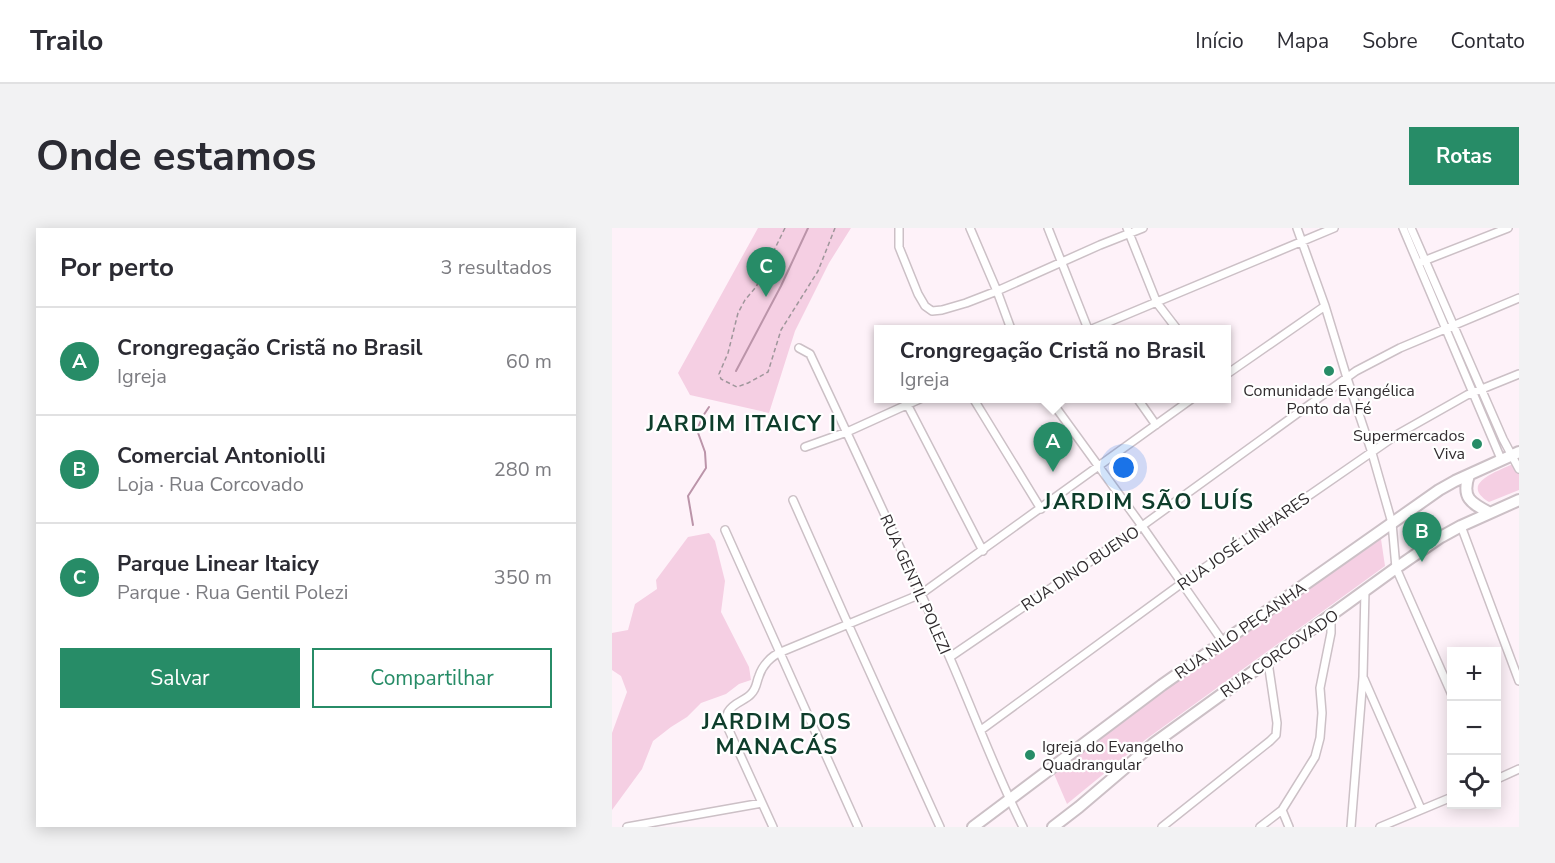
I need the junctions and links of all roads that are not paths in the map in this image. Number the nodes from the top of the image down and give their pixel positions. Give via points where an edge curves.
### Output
1 (899, 228) edge
2 (969, 228) edge
3 (1048, 228) edge
4 (1143, 228) edge
5 (1297, 228) edge
6 (1334, 228) edge
7 (1403, 228) edge
8 (1411, 228) edge
9 (1508, 228) edge
10 (1128, 231) edge
11 (1302, 241) junction
12 (1061, 262) junction
13 (1421, 262) junction
14 (996, 291) junction
15 (1519, 298) edge
16 (1157, 303) junction
17 (1325, 306) junction
18 (1009, 325) edge
19 (1088, 325) edge
20 (1102, 325) edge
21 (1173, 325) edge
22 (1449, 326) junction
23 (798, 348) dead end
24 (1231, 371) edge
25 (1519, 374) edge
26 (1347, 378) junction
27 (1481, 389) junction
28 (1472, 393) junction
29 (912, 403) edge
30 (976, 403) edge
31 (1052, 403) edge
32 (1140, 403) edge
33 (1187, 403) edge
34 (907, 405) junction
35 (1156, 425) junction
36 (847, 432) junction
37 (805, 447) dead end
38 (1372, 453) junction
39 (1510, 456) edge
40 (1098, 466) junction
41 (1519, 469) edge
42 (1469, 475) junction
43 (793, 500) dead end
44 (1519, 500) edge
45 (1041, 509) junction
46 (1490, 513) junction
47 (1392, 524) junction
48 (1142, 526) junction
49 (1461, 526) junction
50 (725, 530) dead end
51 (983, 551) junction
52 (1396, 568) junction
53 (1181, 584) junction
54 (1365, 590) junction
55 (921, 594) junction
56 (1331, 615) junction
57 (848, 624) junction
58 (1223, 642) junction
59 (781, 652) junction
60 (950, 657) junction
61 (1268, 662) junction
62 (1363, 677) junction
63 (1519, 681) edge
64 (1447, 684) edge
65 (981, 730) junction
66 (1519, 769) edge
67 (1501, 776) edge
68 (1447, 799) edge
69 (1009, 800) junction
70 (762, 803) junction
71 (1421, 809) junction
72 (1282, 810) junction
73 (1265, 825) edge
74 (627, 827) edge
75 (773, 827) edge
76 (858, 827) edge
77 (940, 827) edge
78 (974, 827) edge
79 (1023, 827) edge
80 (1053, 827) edge
81 (1162, 827) edge
82 (1289, 827) edge
83 (1351, 827) edge
84 (1380, 827) edge

1 - 14 street via 899,247 918,294 932,311
2 - 14 street
3 - 12 street
4 - 10 street
5 - 11 street
6 - 11 street
7 - 13 street
8 - 13 street
9 - 13 street
10 - 12 street
10 - 16 street
11 - 16 street
11 - 17 street
12 - 14 street
12 - 19 street
13 - 22 street
14 - 18 street
15 - 22 street, RUA DINO BUENO
16 - 20 street
16 - 21 street
17 - 24 street
17 - 26 street
22 - 26 street, RUA DINO BUENO
22 - 27 street
22 - 28 street
23 - 36 street, RUA GENTIL POLEZI via 810,354
25 - 27 street, RUA JOSÉ LINHARES
26 - 38 street
26 - 48 street, RUA DINO BUENO
27 - 28 street, RUA JOSÉ LINHARES
27 - 39 street
28 - 38 street, RUA JOSÉ LINHARES
28 - 39 street via 1495,442
29 - 34 street
30 - 45 street
31 - 40 street
32 - 35 street
33 - 35 street
34 - 36 street
34 - 51 street
35 - 40 street
36 - 37 street
36 - 55 street, RUA GENTIL POLEZI
38 - 47 street
38 - 53 street, RUA JOSÉ LINHARES
39 - 41 street
39 - 42 street, RUA NILO PEÇANHA
40 - 45 street
40 - 48 street
42 - 46 street via 1468,498
42 - 47 street, RUA NILO PEÇANHA via 1439,490
43 - 57 street
44 - 46 street, RUA CORCOVADO
45 - 51 street
46 - 49 street, RUA CORCOVADO
47 - 52 street
47 - 58 street, RUA NILO PEÇANHA
48 - 53 street
48 - 60 street, RUA DINO BUENO
49 - 52 street, RUA CORCOVADO
49 - 63 street
50 - 59 street
51 - 55 street
52 - 54 street, RUA CORCOVADO
52 - 64 street
53 - 58 street
53 - 65 street, RUA JOSÉ LINHARES
54 - 56 street, RUA CORCOVADO
54 - 62 street
55 - 57 street
55 - 60 street, RUA GENTIL POLEZI
56 - 61 street, RUA CORCOVADO
56 - 72 street via 1320,688 1320,738 1315,757
57 - 59 street
57 - 77 street
58 - 69 street, RUA NILO PEÇANHA
59 - 70 street via 761,669 757,686 730,709 727,718 727,726
59 - 76 street
60 - 65 street, RUA GENTIL POLEZI
61 - 80 street, RUA CORCOVADO via 1153,744
61 - 81 street via 1276,735
62 - 71 street
62 - 83 street
65 - 69 street, RUA GENTIL POLEZI
66 - 67 street
68 - 71 street
69 - 78 street, RUA NILO PEÇANHA
69 - 79 street, RUA GENTIL POLEZI
70 - 74 street
70 - 75 street
71 - 84 street
72 - 73 street
72 - 82 street

